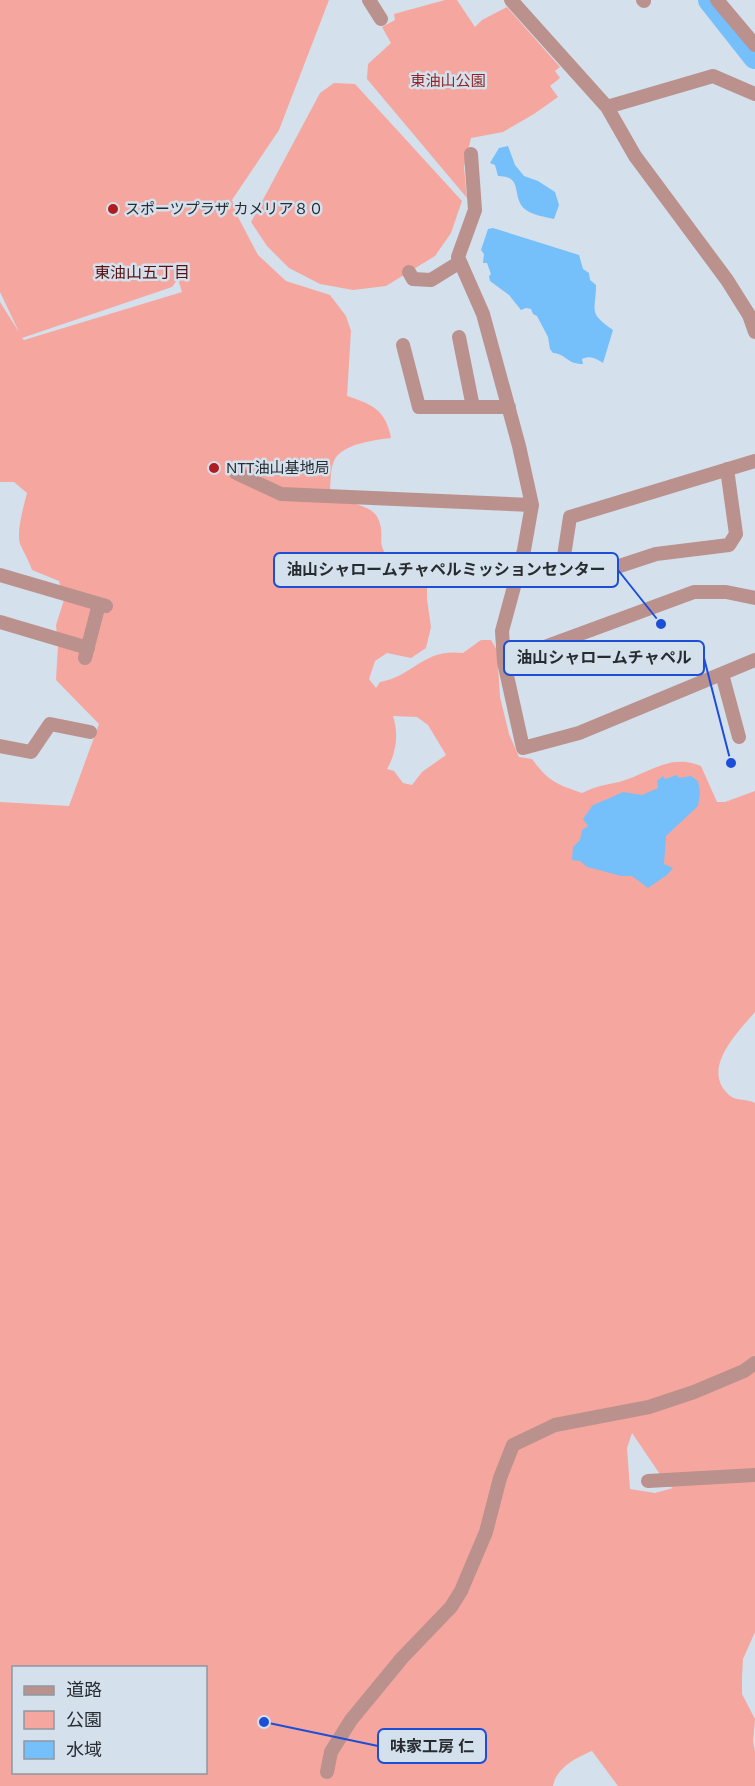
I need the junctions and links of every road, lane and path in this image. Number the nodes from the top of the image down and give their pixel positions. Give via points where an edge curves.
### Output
1 (369, 0) edge
2 (511, 0) edge
3 (717, 0) edge
4 (381, 19) dead end
5 (755, 45) edge
6 (755, 94) edge
7 (607, 107) junction
8 (471, 154) dead end
9 (460, 262) junction
10 (409, 272) dead end
11 (752, 316) edge
12 (755, 332) edge
13 (459, 337) dead end
14 (403, 345) dead end
15 (473, 407) junction
16 (509, 407) junction
17 (755, 460) edge
18 (727, 469) junction
19 (236, 472) dead end
20 (532, 505) junction
21 (0, 575) edge
22 (755, 598) edge
23 (0, 622) edge
24 (755, 660) edge
25 (504, 662) junction
26 (722, 674) junction
27 (90, 732) dead end
28 (739, 737) dead end
29 (0, 746) edge
30 (755, 1363) edge
31 (755, 1475) edge
32 (648, 1481) dead end
33 (327, 1772) dead end

1 - 4 street
2 - 7 street
3 - 5 street
6 - 7 street via 713,76
7 - 11 street via 635,156
8 - 9 street via 475,210 458,257
9 - 10 street via 431,280 413,279
9 - 16 street via 483,314
11 - 12 street
13 - 15 street
14 - 15 street via 418,407
15 - 16 street
16 - 20 street
17 - 18 street
18 - 18 street via 570,517 564,556 568,573 580,579 656,554 729,545 736,534
19 - 20 street via 281,495
20 - 25 street via 502,630
21 - 23 street via 103,605 87,653
22 - 25 street via 726,592 694,592
24 - 26 street
25 - 26 street via 523,748 579,733
26 - 28 street
27 - 29 street via 50,724 31,752
30 - 33 street via 694,1392 649,1407 555,1425 513,1445 486,1532 461,1591 351,1720 331,1752
31 - 32 street

